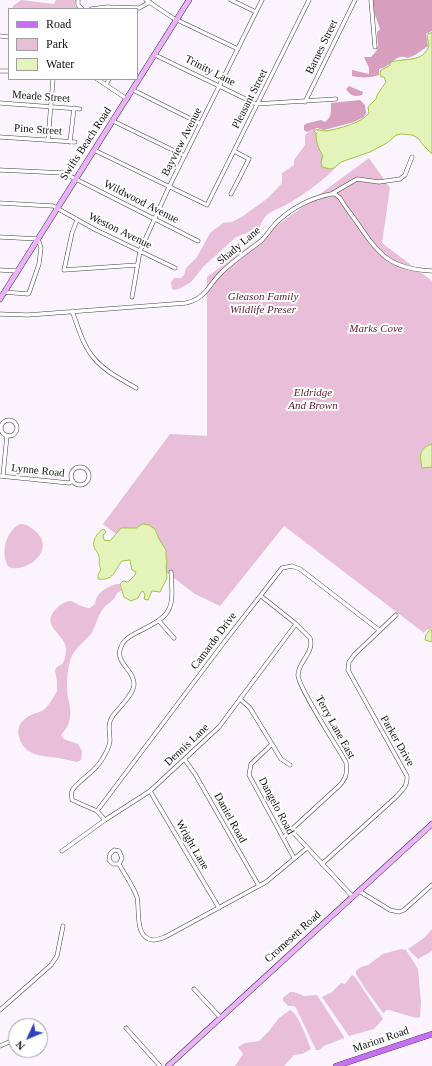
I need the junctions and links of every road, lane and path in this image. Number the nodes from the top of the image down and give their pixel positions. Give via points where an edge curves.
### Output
1 (189, 0) edge
2 (231, 0) edge
3 (262, 0) edge
4 (309, 0) edge
5 (355, 0) edge
6 (371, 0) edge
7 (148, 1) edge
8 (99, 8) edge
9 (256, 12) junction
10 (177, 19) junction
11 (375, 47) dead end
12 (238, 49) junction
13 (155, 54) junction
14 (139, 73) edge
15 (53, 80) edge
16 (98, 80) edge
17 (109, 80) edge
18 (137, 80) edge
19 (106, 85) junction
20 (219, 87) junction
21 (133, 90) junction
22 (127, 99) junction
23 (336, 99) dead end
24 (306, 102) junction
25 (0, 103) edge
26 (256, 104) junction
27 (51, 107) junction
28 (74, 108) junction
29 (80, 109) dead end
30 (113, 121) junction
31 (201, 124) junction
32 (0, 137) edge
33 (48, 140) junction
34 (94, 150) junction
35 (234, 151) junction
36 (185, 156) junction
37 (412, 157) dead end
38 (0, 170) edge
39 (76, 179) junction
40 (169, 187) junction
41 (231, 194) dead end
42 (333, 194) junction
43 (0, 203) edge
44 (57, 209) junction
45 (154, 218) junction
46 (77, 220) junction
47 (0, 237) edge
48 (38, 239) junction
49 (198, 242) dead end
50 (140, 251) junction
51 (137, 265) junction
52 (176, 268) dead end
53 (0, 270) edge
54 (17, 271) junction
55 (432, 271) edge
56 (4, 292) junction
57 (132, 297) dead end
58 (0, 299) edge
59 (72, 311) junction
60 (0, 314) edge
61 (136, 388) dead end
62 (7, 436) junction
63 (1, 476) edge
64 (73, 481) junction
65 (171, 572) dead end
66 (261, 596) junction
67 (396, 615) dead end
68 (159, 621) junction
69 (296, 624) junction
70 (379, 630) junction
71 (174, 638) dead end
72 (240, 699) junction
73 (271, 745) junction
74 (185, 760) junction
75 (290, 765) dead end
76 (150, 791) junction
77 (97, 812) junction
78 (105, 820) junction
79 (432, 824) edge
80 (292, 830) junction
81 (283, 838) junction
82 (307, 848) junction
83 (62, 851) dead end
84 (294, 858) junction
85 (119, 864) junction
86 (322, 864) junction
87 (432, 885) edge
88 (259, 886) junction
89 (359, 891) junction
90 (352, 897) junction
91 (219, 908) junction
92 (63, 926) dead end
93 (194, 989) dead end
94 (0, 1010) edge
95 (220, 1018) junction
96 (126, 1028) dead end
97 (432, 1034) edge
98 (160, 1066) edge
99 (168, 1066) edge
100 (336, 1066) edge

1 - 10 street, Swifts Beach Road
2 - 9 street
3 - 9 street, Bayview Avenue
4 - 26 street, Pleasant Street
5 - 24 street, Barnes Street
6 - 11 street
7 - 8 street via 139,8
7 - 10 street
9 - 12 street, Bayview Avenue
10 - 12 street
10 - 13 street, Swifts Beach Road
12 - 20 street, Bayview Avenue
13 - 14 street, Swifts Beach Road
13 - 20 street, Trinity Lane
15 - 27 street
16 - 19 street
17 - 19 street
18 - 21 street, Swifts Beach Road
19 - 22 street
20 - 26 street, Trinity Lane
20 - 31 street, Bayview Avenue
21 - 22 street, Swifts Beach Road
21 - 31 street
22 - 30 street, Swifts Beach Road
23 - 24 street
24 - 26 street
25 - 27 street, Meade Street
26 - 35 street, Pleasant Street
27 - 28 street, Meade Street
27 - 33 street
28 - 29 street, Meade Street
28 - 33 street, Pine Street via 72,142
30 - 34 street, Swifts Beach Road
30 - 36 street
31 - 36 street, Bayview Avenue
32 - 33 street, Pine Street
34 - 39 street, Swifts Beach Road
34 - 40 street
35 - 40 street, Pleasant Street via 207,206
35 - 41 street via 249,159
36 - 40 street, Bayview Avenue
37 - 42 street, Shady Lane via 405,175 400,180 379,182 357,179
38 - 39 street, Wildwood Avenue via 64,173
39 - 44 street, Swifts Beach Road
39 - 45 street, Wildwood Avenue
40 - 45 street, Bayview Avenue
42 - 55 street via 340,198 383,255 406,268
42 - 59 street, Shady Lane via 308,201 281,219 266,236 222,272 209,289 195,301 160,306
43 - 44 street, Weston Avenue via 48,205
44 - 46 street, Weston Avenue
44 - 48 street, Swifts Beach Road
45 - 49 street, Wildwood Avenue
45 - 50 street, Bayview Avenue
46 - 50 street, Weston Avenue
46 - 51 street via 64,270
47 - 48 street
48 - 54 street, Swifts Beach Road
48 - 56 street via 41,248 39,264 28,294
50 - 51 street, Bayview Avenue
50 - 52 street, Weston Avenue
51 - 57 street, Bayview Avenue
53 - 54 street
54 - 56 street, Swifts Beach Road
56 - 58 street, Swifts Beach Road
59 - 60 street, Shady Lane
59 - 61 street via 92,357 105,369
62 - 62 street via 14,434 16,428 14,423 9,421 1,428
62 - 63 street
63 - 64 street, Lynne Road via 69,483
64 - 64 street, Lynne Road via 79,485 86,483 89,477 87,470 81,467 74,469 71,475
65 - 68 street via 171,604
66 - 69 street, Terry Lane East
66 - 70 street, Camardo Drive via 282,568 295,566
66 - 77 street, Camardo Drive
67 - 70 street, Parker Drive
68 - 71 street
68 - 77 street via 132,635 121,645 120,657 134,680 133,690 111,718 108,730 110,741 100,762 74,786 72,791 72,800
69 - 72 street, Dennis Lane
69 - 80 street, Terry Lane East via 311,640 310,649 299,669 298,677 346,762 347,772 340,785
70 - 86 street, Parker Drive via 354,655 349,662 348,670 408,781 396,797
72 - 73 street via 250,708
72 - 74 street, Dennis Lane via 219,727
73 - 75 street via 281,759
73 - 81 street, Dangelo Road via 251,764 249,775
74 - 76 street, Dennis Lane
74 - 88 street, Daniel Road
76 - 78 street, Dennis Lane
76 - 91 street, Wright Lane
77 - 78 street
78 - 83 street, Dennis Lane
79 - 89 street, Cromesett Road
80 - 81 street
80 - 82 street
81 - 84 street, Dangelo Road
82 - 84 street
82 - 86 street
84 - 88 street
85 - 85 street via 122,858 119,851 114,850 108,858 113,864
85 - 91 street via 136,895 140,928 145,936 154,940 166,937
86 - 90 street
87 - 89 street via 399,912 390,910
88 - 91 street
89 - 90 street, Cromesett Road
90 - 95 street, Cromesett Road
92 - 94 street via 57,956 51,966
93 - 95 street
95 - 99 street, Cromesett Road
96 - 98 street
97 - 100 main road, Marion Road

